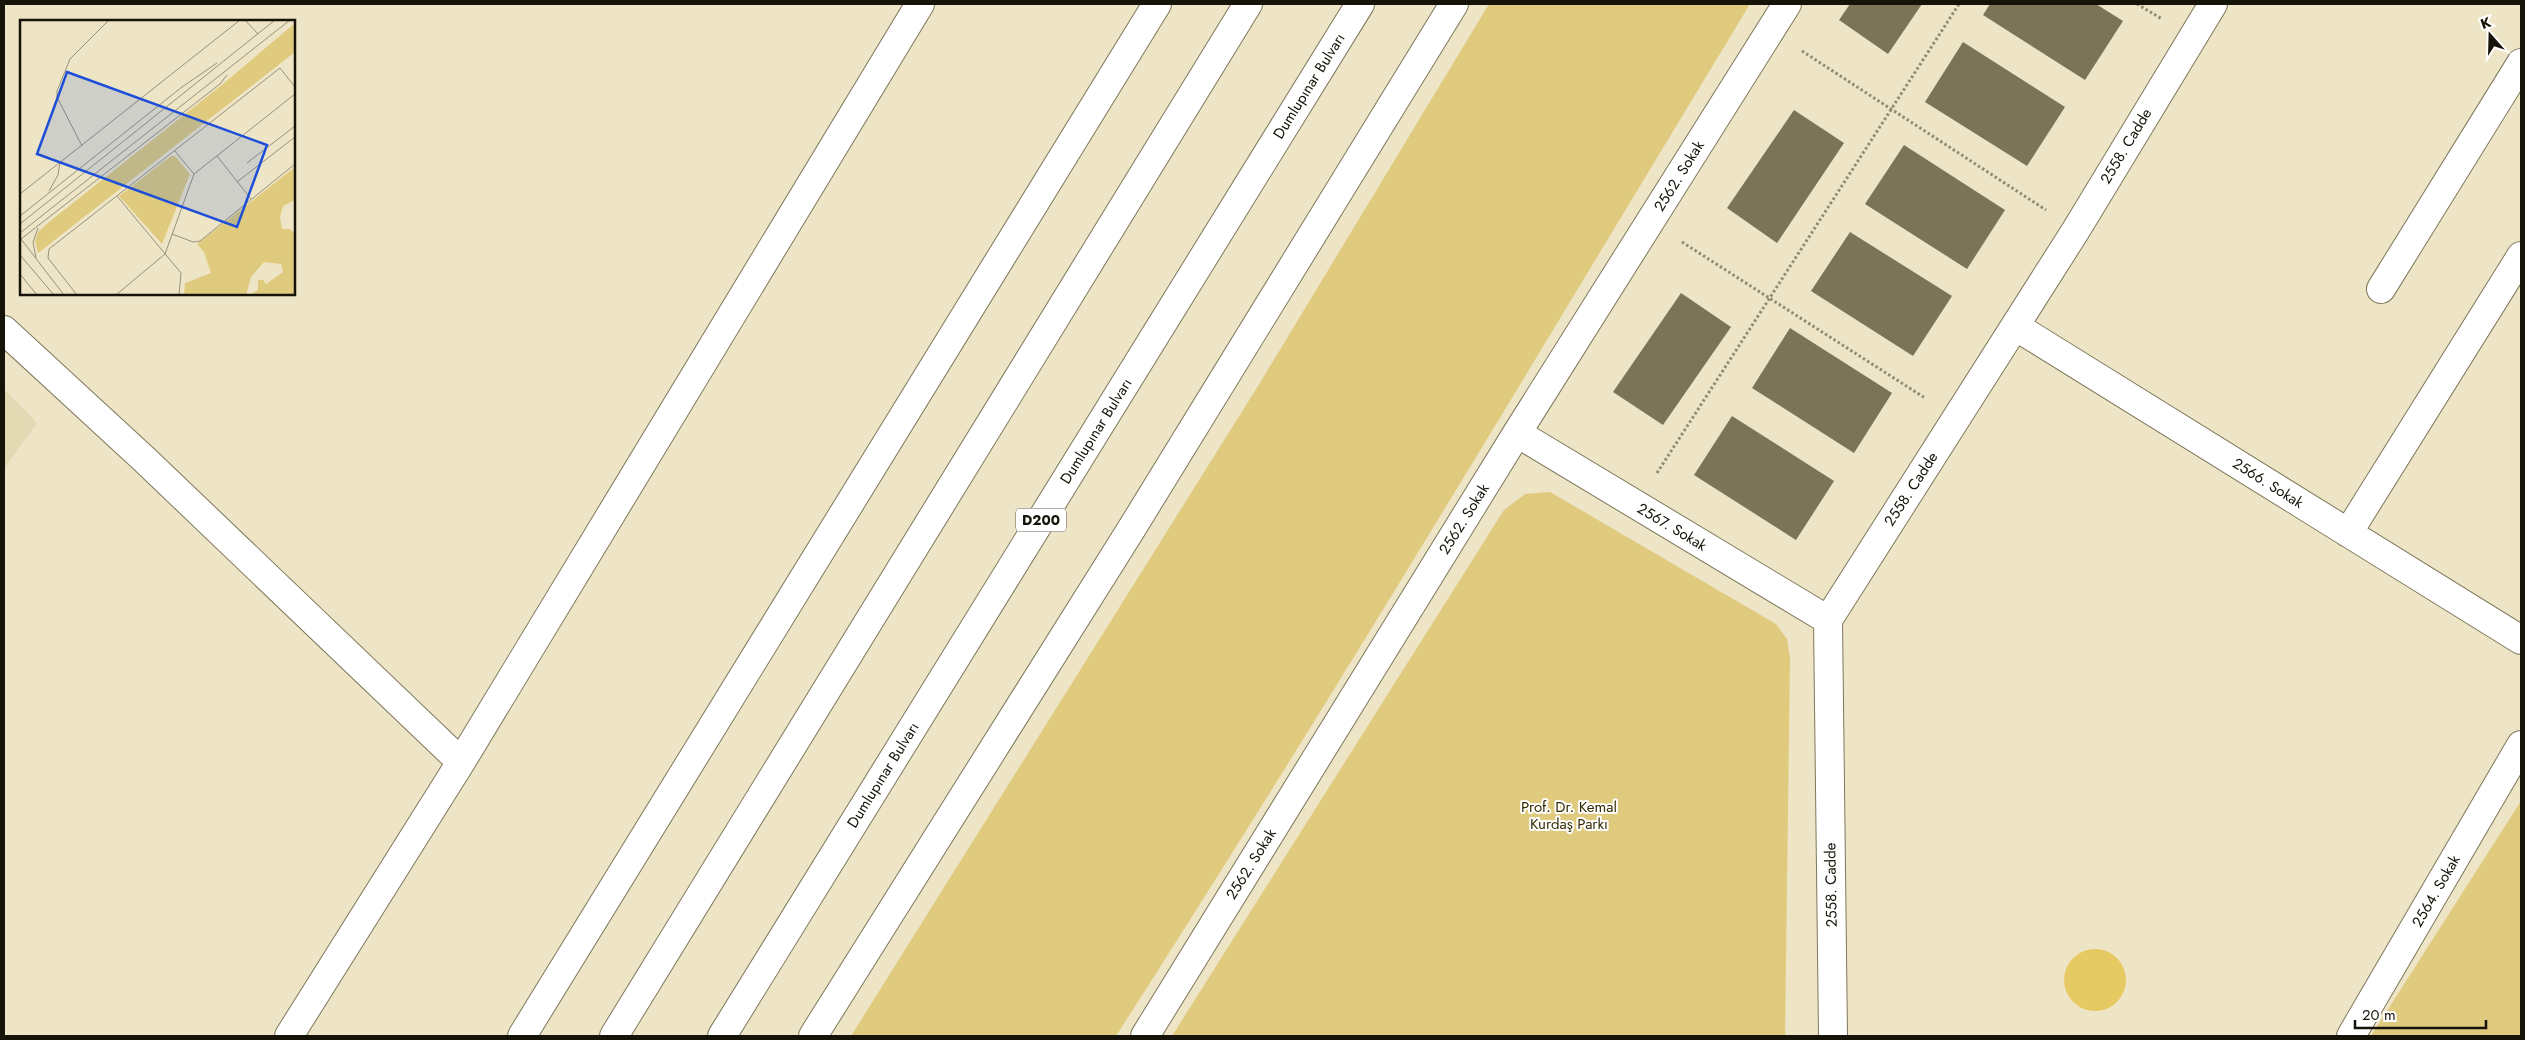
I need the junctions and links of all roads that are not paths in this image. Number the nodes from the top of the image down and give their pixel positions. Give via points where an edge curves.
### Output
1 (920, 4) edge
2 (1156, 4) edge
3 (1248, 4) edge
4 (1360, 4) edge
5 (1454, 4) edge
6 (1787, 4) edge
7 (2213, 4) edge
8 (2521, 63) edge
9 (2521, 256) edge
10 (2381, 289) dead end
11 (2015, 326) junction
12 (4, 330) edge
13 (1517, 433) junction
14 (2348, 532) junction
15 (1828, 620) junction
16 (2521, 640) edge
17 (2521, 745) edge
18 (461, 762) junction
19 (291, 1035) edge
20 (522, 1036) edge
21 (614, 1036) edge
22 (722, 1036) edge
23 (813, 1036) edge
24 (1145, 1036) edge
25 (1833, 1036) edge
26 (2351, 1036) edge

1 - 18 main road
2 - 20 main road
3 - 21 main road
4 - 22 main road, Dumlupınar Bulvarı / D200
5 - 23 main road via 1127,536
6 - 13 main road, 2562. Sokak
7 - 11 main road, 2558. Cadde
8 - 10 main road
9 - 14 main road
11 - 14 main road, 2566. Sokak
11 - 15 main road, 2558. Cadde
12 - 18 main road
13 - 15 main road, 2567. Sokak
13 - 24 main road, 2562. Sokak
14 - 16 main road, 2566. Sokak
15 - 25 main road, 2558. Cadde
17 - 26 main road, 2564. Sokak
18 - 19 main road

